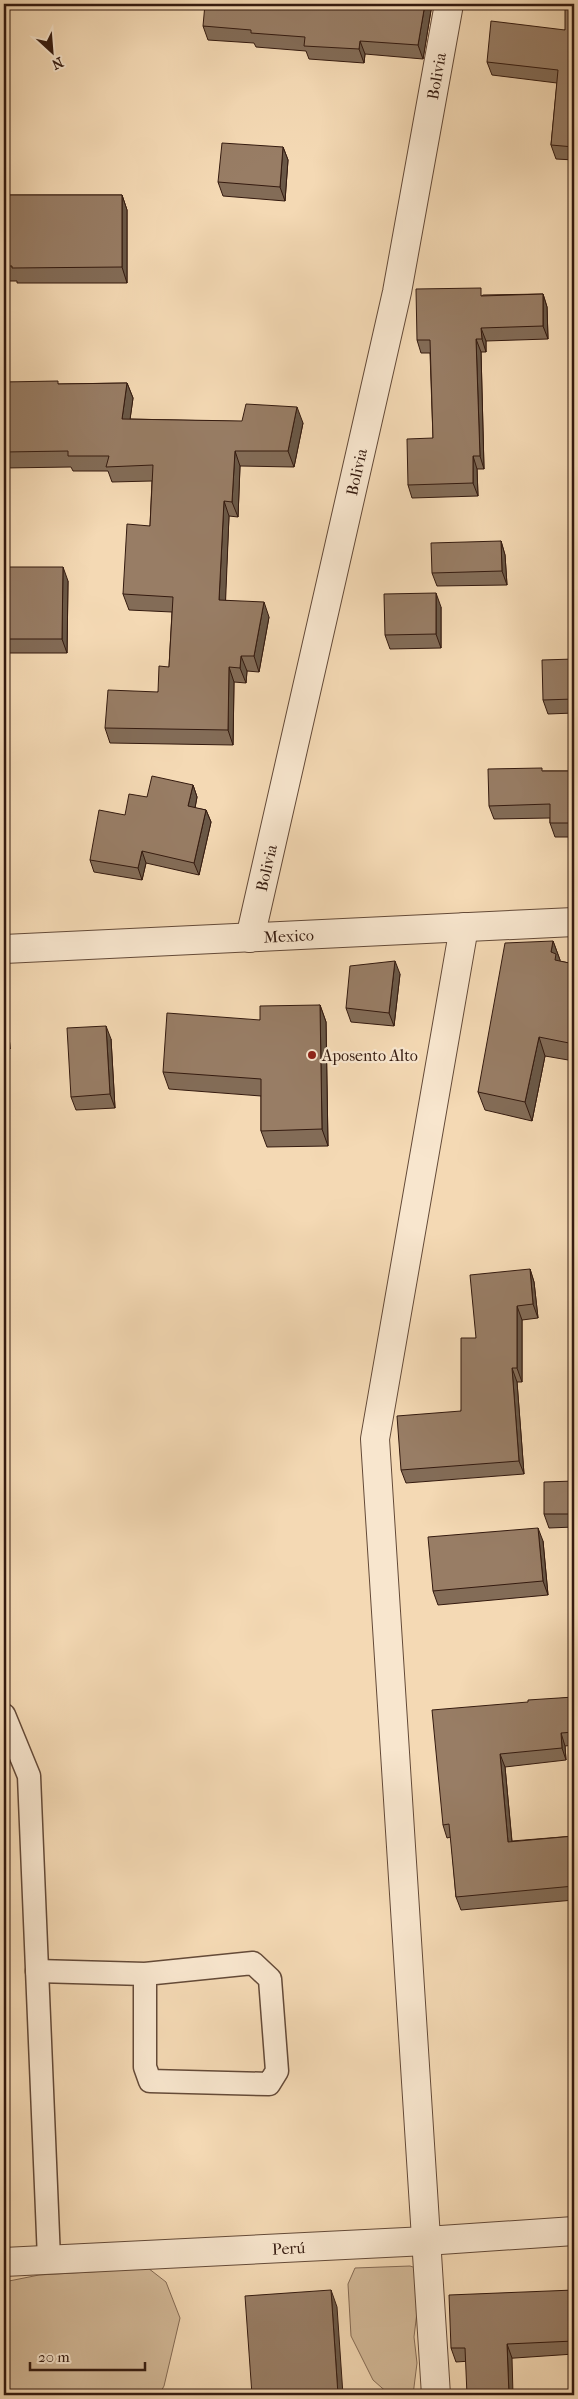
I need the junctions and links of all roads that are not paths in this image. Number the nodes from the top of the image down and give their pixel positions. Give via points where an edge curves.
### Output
1 (449, 4) edge
2 (574, 922) edge
3 (464, 927) junction
4 (250, 938) junction
5 (4, 949) edge
6 (4, 1715) edge
7 (37, 1971) junction
8 (145, 1974) junction
9 (574, 2231) edge
10 (426, 2241) junction
11 (49, 2259) junction
12 (4, 2262) edge
13 (436, 2395) edge

1 - 4 street, Bolivia via 397,292
2 - 3 street, Mexico
3 - 4 street, Mexico
3 - 10 street via 375,1439
4 - 5 street, Mexico
6 - 7 lane via 29,1776
7 - 8 lane
7 - 11 lane
8 - 8 lane via 253,1963 270,1978 277,2072 269,2084 150,2081 145,2067
9 - 10 street, Perú
10 - 11 street, Perú
10 - 13 street
11 - 12 street, Perú

